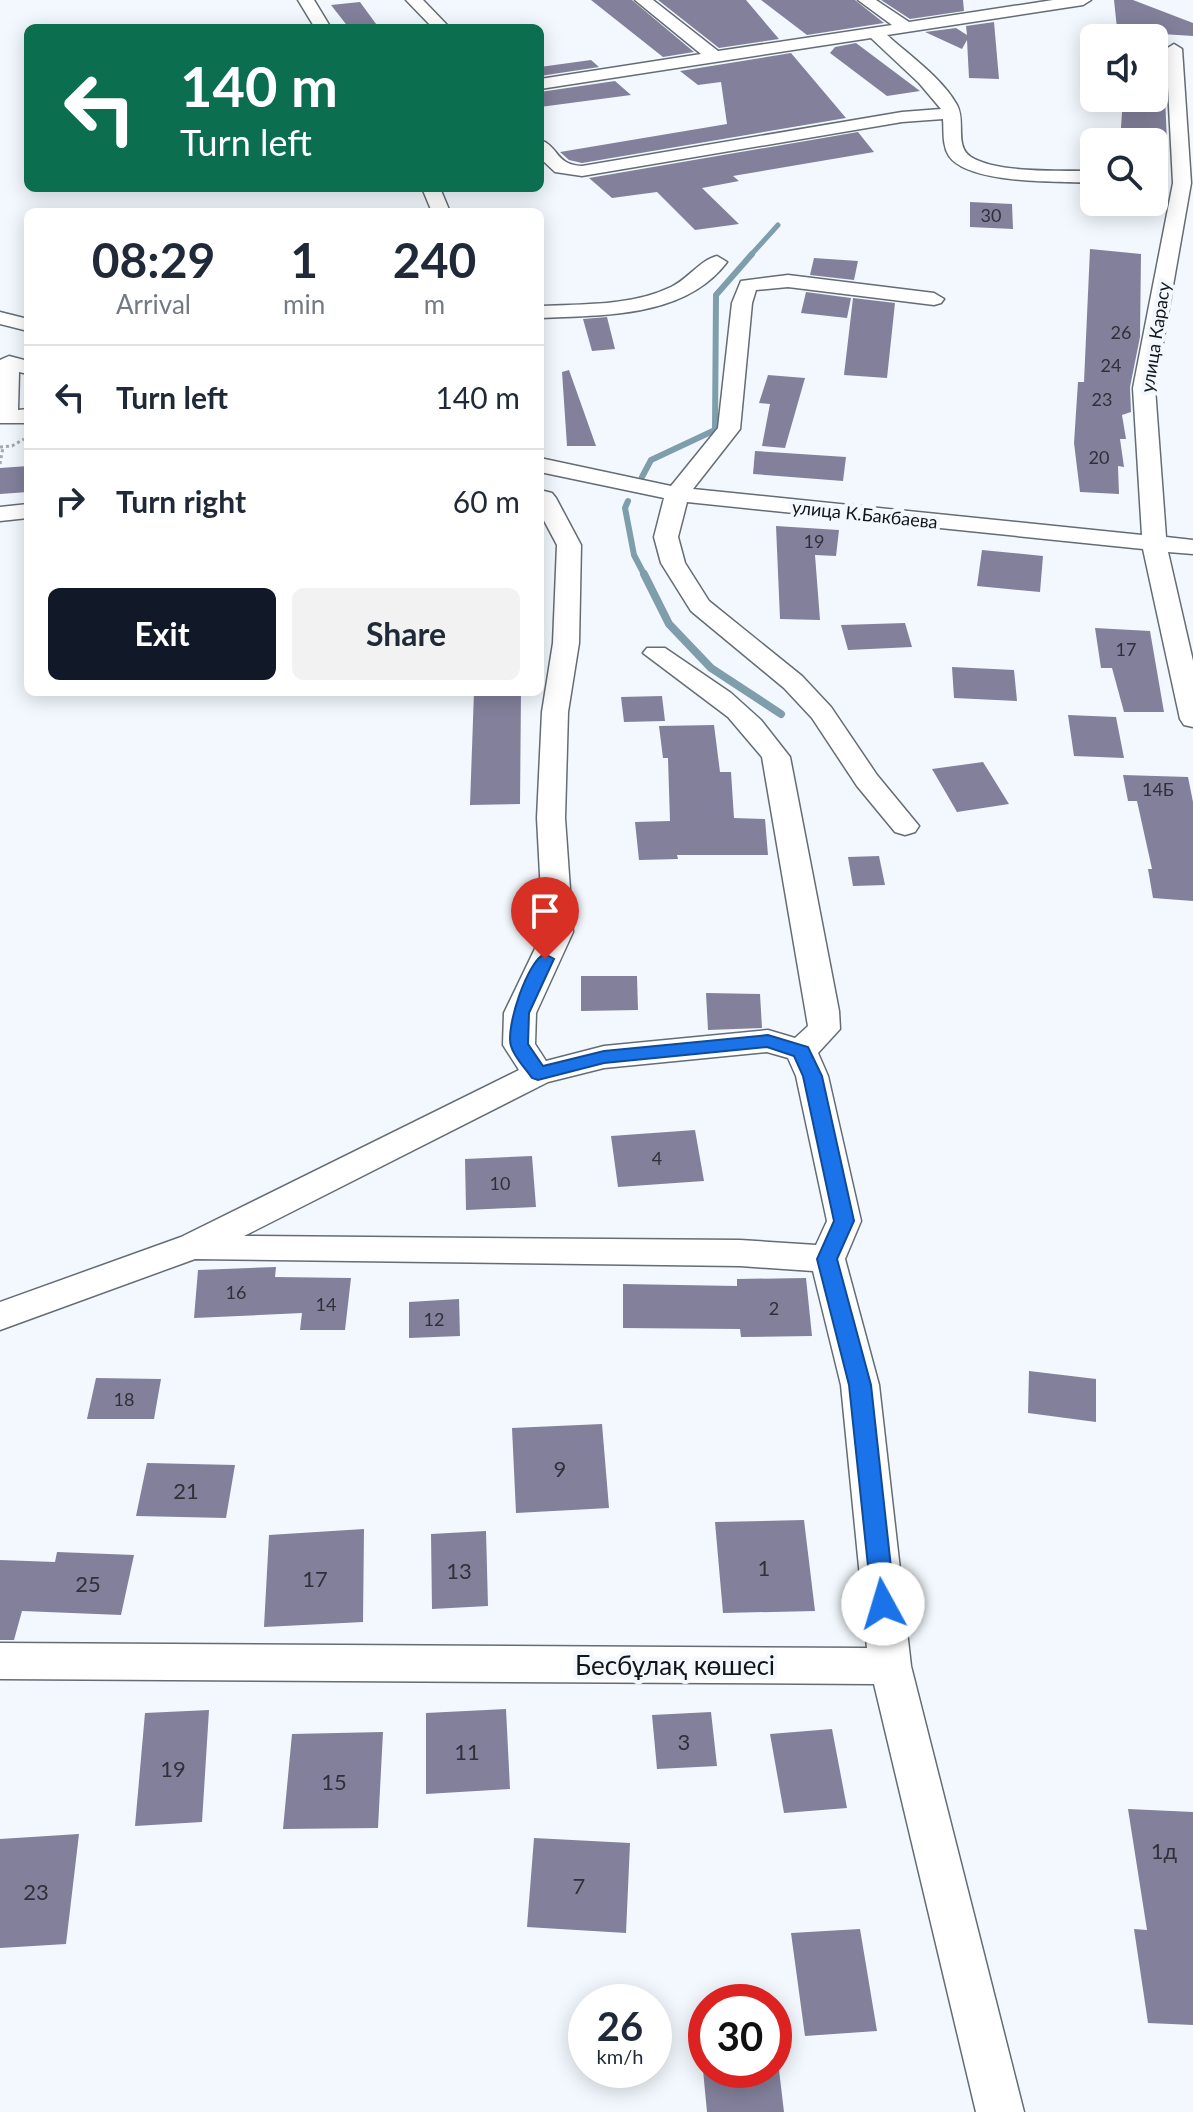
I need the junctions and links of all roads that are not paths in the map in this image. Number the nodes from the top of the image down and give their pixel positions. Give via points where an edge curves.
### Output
1 (306, 0) edge
2 (414, 0) edge
3 (643, 0) edge
4 (866, 0) edge
5 (1083, 0) edge
6 (321, 24) edge
7 (438, 24) edge
8 (906, 27) junction
9 (874, 32) junction
10 (1174, 49) dead end
11 (715, 57) junction
12 (544, 83) edge
13 (951, 113) junction
14 (544, 150) edge
15 (1080, 176) edge
16 (1181, 183) edge
17 (717, 262) dead end
18 (934, 299) dead end
19 (544, 312) edge
20 (0, 318) edge
21 (24, 324) edge
22 (12, 363) edge
23 (24, 416) edge
24 (548, 468) edge
25 (677, 494) junction
26 (544, 497) edge
27 (544, 501) edge
28 (24, 511) edge
29 (0, 514) edge
30 (1154, 543) junction
31 (1193, 547) edge
32 (656, 653) dead end
33 (1193, 719) edge
34 (905, 826) dead end
35 (801, 1051) junction
36 (538, 1074) junction
37 (193, 1246) junction
38 (827, 1259) junction
39 (0, 1316) edge
40 (0, 1661) edge
41 (890, 1666) junction
42 (1000, 2112) edge

1 - 6 street
2 - 7 street
3 - 11 street
4 - 8 street
5 - 8 street
8 - 9 street
9 - 11 street
9 - 13 street via 948,104
10 - 16 street, улица Карасу
11 - 12 street
13 - 14 street via 582,171 556,167
13 - 15 street via 959,157 974,166
16 - 30 street, улица Карасу via 1144,388
17 - 19 street via 694,283 657,298
18 - 25 street via 788,281 748,285 729,429
20 - 21 street
22 - 23 street via 7,418
24 - 25 street, улица К.Бакбаева
24 - 26 street via 564,482
25 - 30 street, улица К.Бакбаева
25 - 34 street via 666,537 684,585 700,606 793,682 822,713
27 - 36 street via 569,545 551,818 558,932 520,1013 519,1045
28 - 29 street
30 - 31 street, улица К.Бакбаева
30 - 33 street, улица Карасу
32 - 35 street via 738,713 764,736 776,757 823,1011 824,1029
35 - 36 street via 768,1041 604,1057
35 - 38 street via 812,1076 844,1221
36 - 37 street
37 - 38 street via 740,1253
37 - 39 street
38 - 41 street via 860,1385
40 - 41 street, Бесбұлақ көшесі
41 - 42 street

